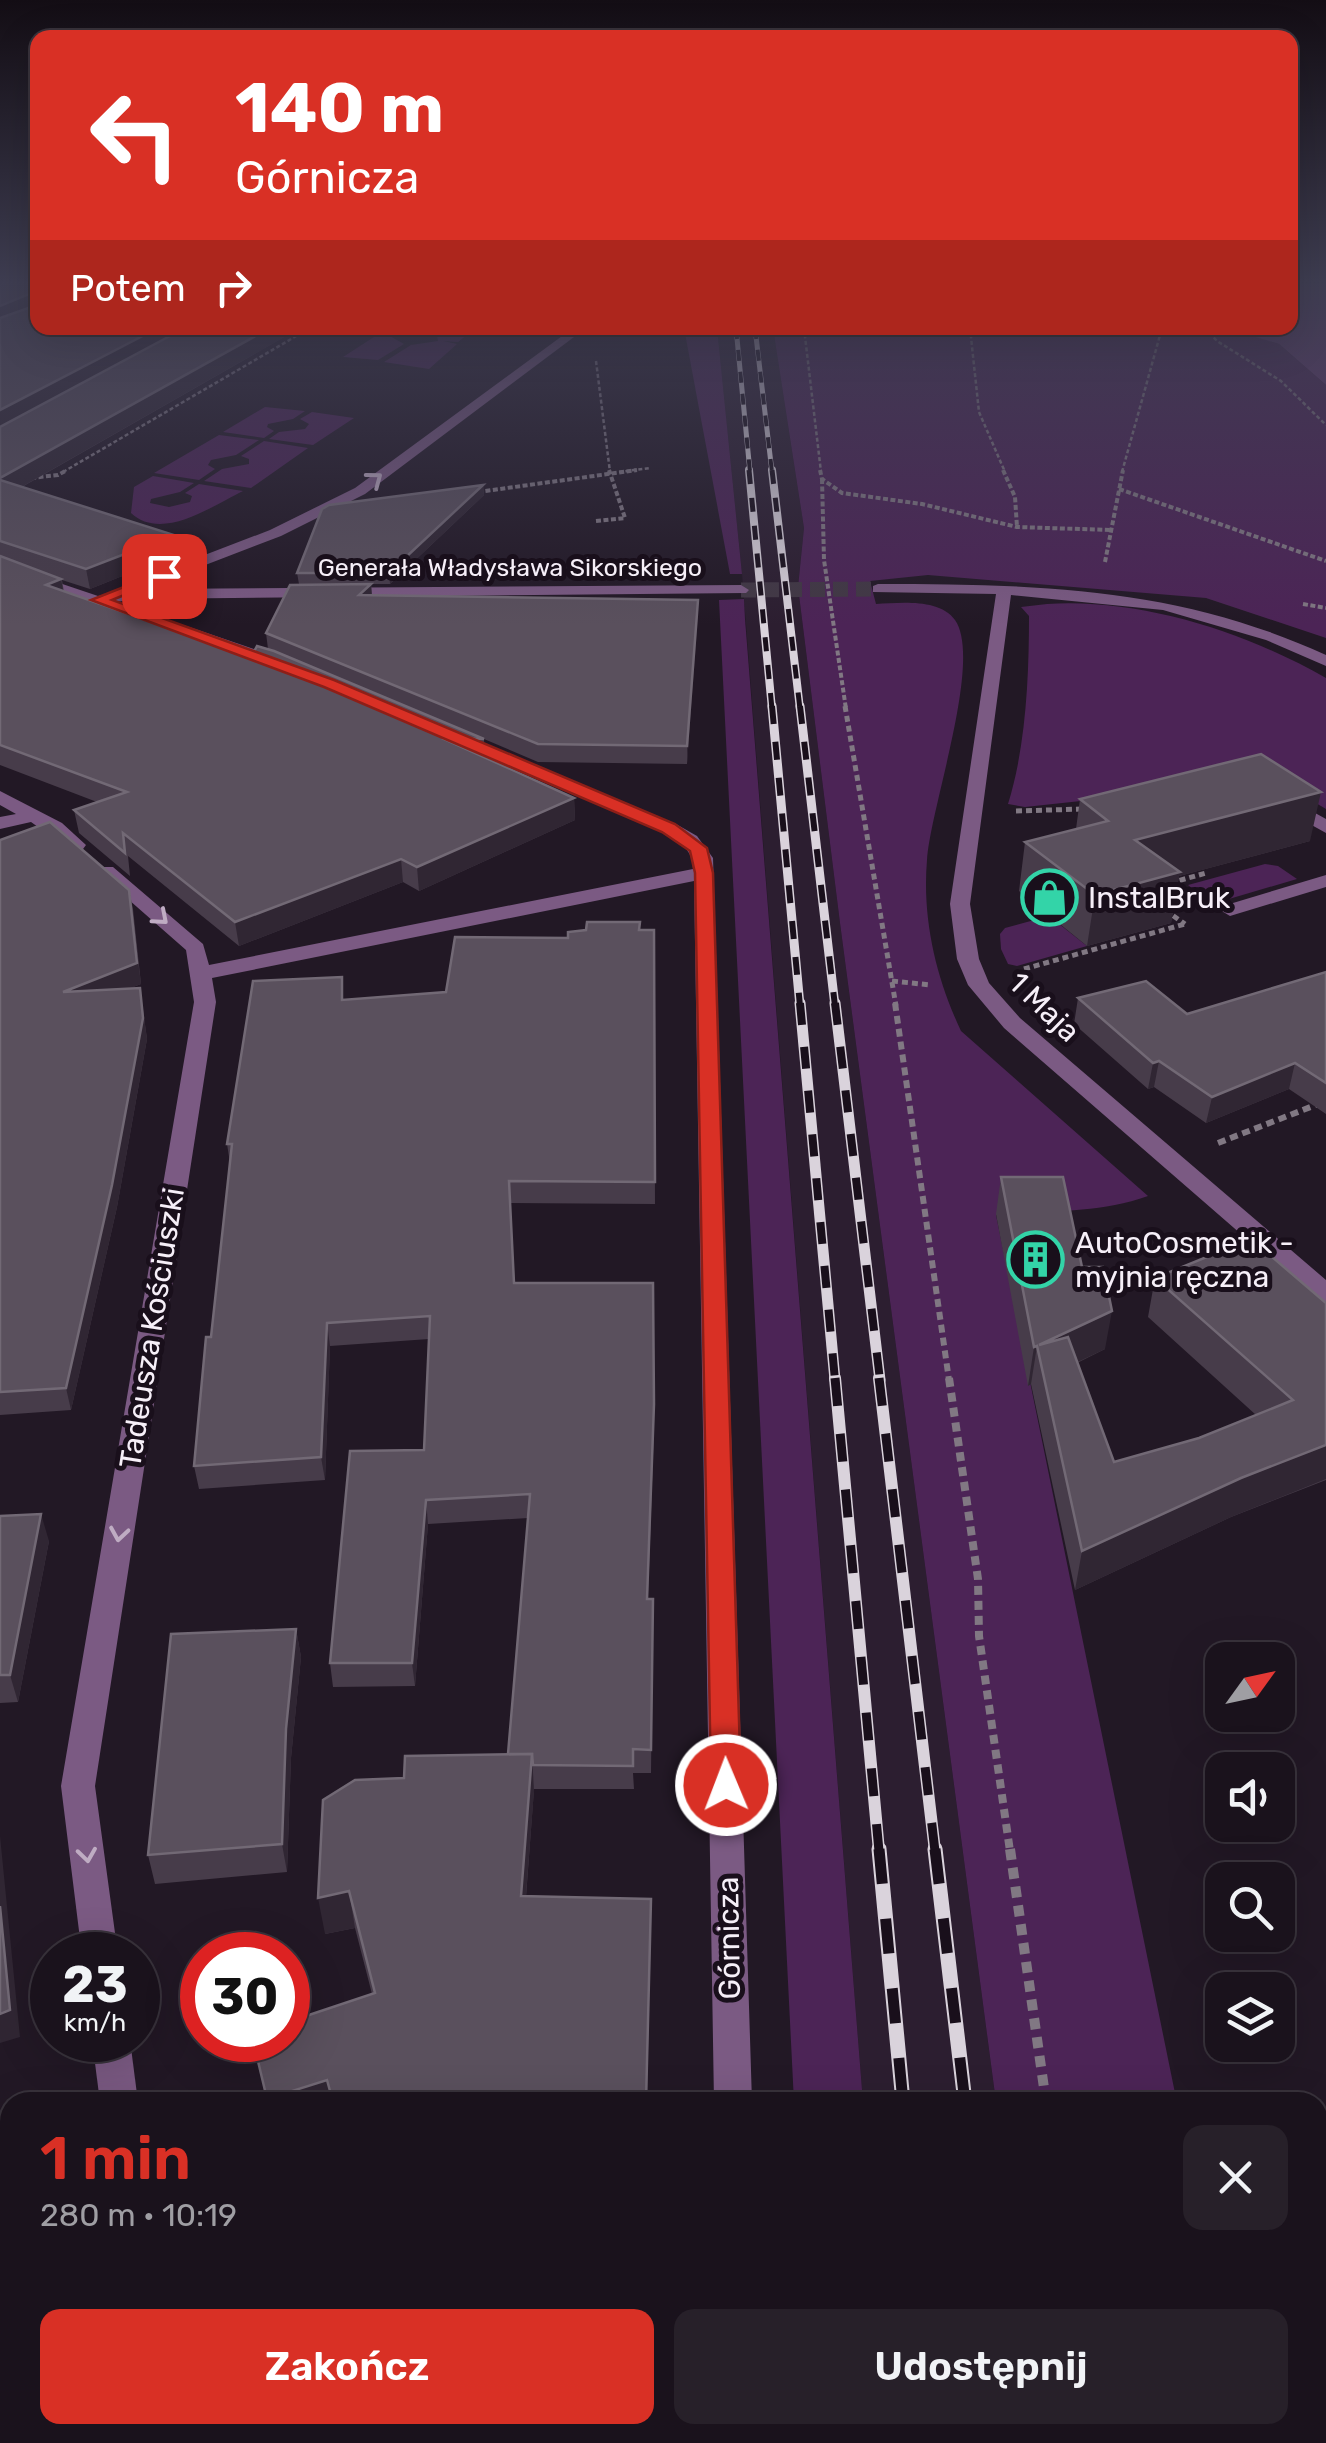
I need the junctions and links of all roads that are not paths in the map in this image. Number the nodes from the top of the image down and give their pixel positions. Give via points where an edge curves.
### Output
1 (487, 397) edge
2 (0, 568) edge
3 (878, 589) tunnel mouth
4 (741, 590) tunnel mouth
5 (1004, 590) junction
6 (98, 600) junction
7 (1326, 662) edge
8 (299, 672) edge
9 (432, 728) edge
10 (1264, 789) edge
11 (0, 796) edge
12 (36, 814) junction
13 (0, 823) edge
14 (1326, 827) edge
15 (704, 873) junction
16 (1326, 881) edge
17 (1230, 910) road end
18 (203, 973) junction
19 (1326, 1294) edge
20 (97, 1932) edge
21 (114, 2062) edge
22 (119, 2092) edge
23 (733, 2092) edge

6 -> 1 street via 330,508
2 - 6 street
3 - 5 street
4 - 6 street, Generała Władysława Sikorskiego via 137,594
5 - 7 street via 1100,593 1243,625
5 - 19 street, 1 Maja via 960,904 979,985 1012,1023
6 - 8 street
9 - 15 street via 668,828 698,848
10 - 14 street
11 - 12 street
12 - 13 street
12 -> 18 street via 196,948
15 - 18 street
15 - 23 street, Górnicza
16 - 17 street
18 -> 20 street, Tadeusza Kościuszki via 205,1002 78,1786
21 - 22 street

